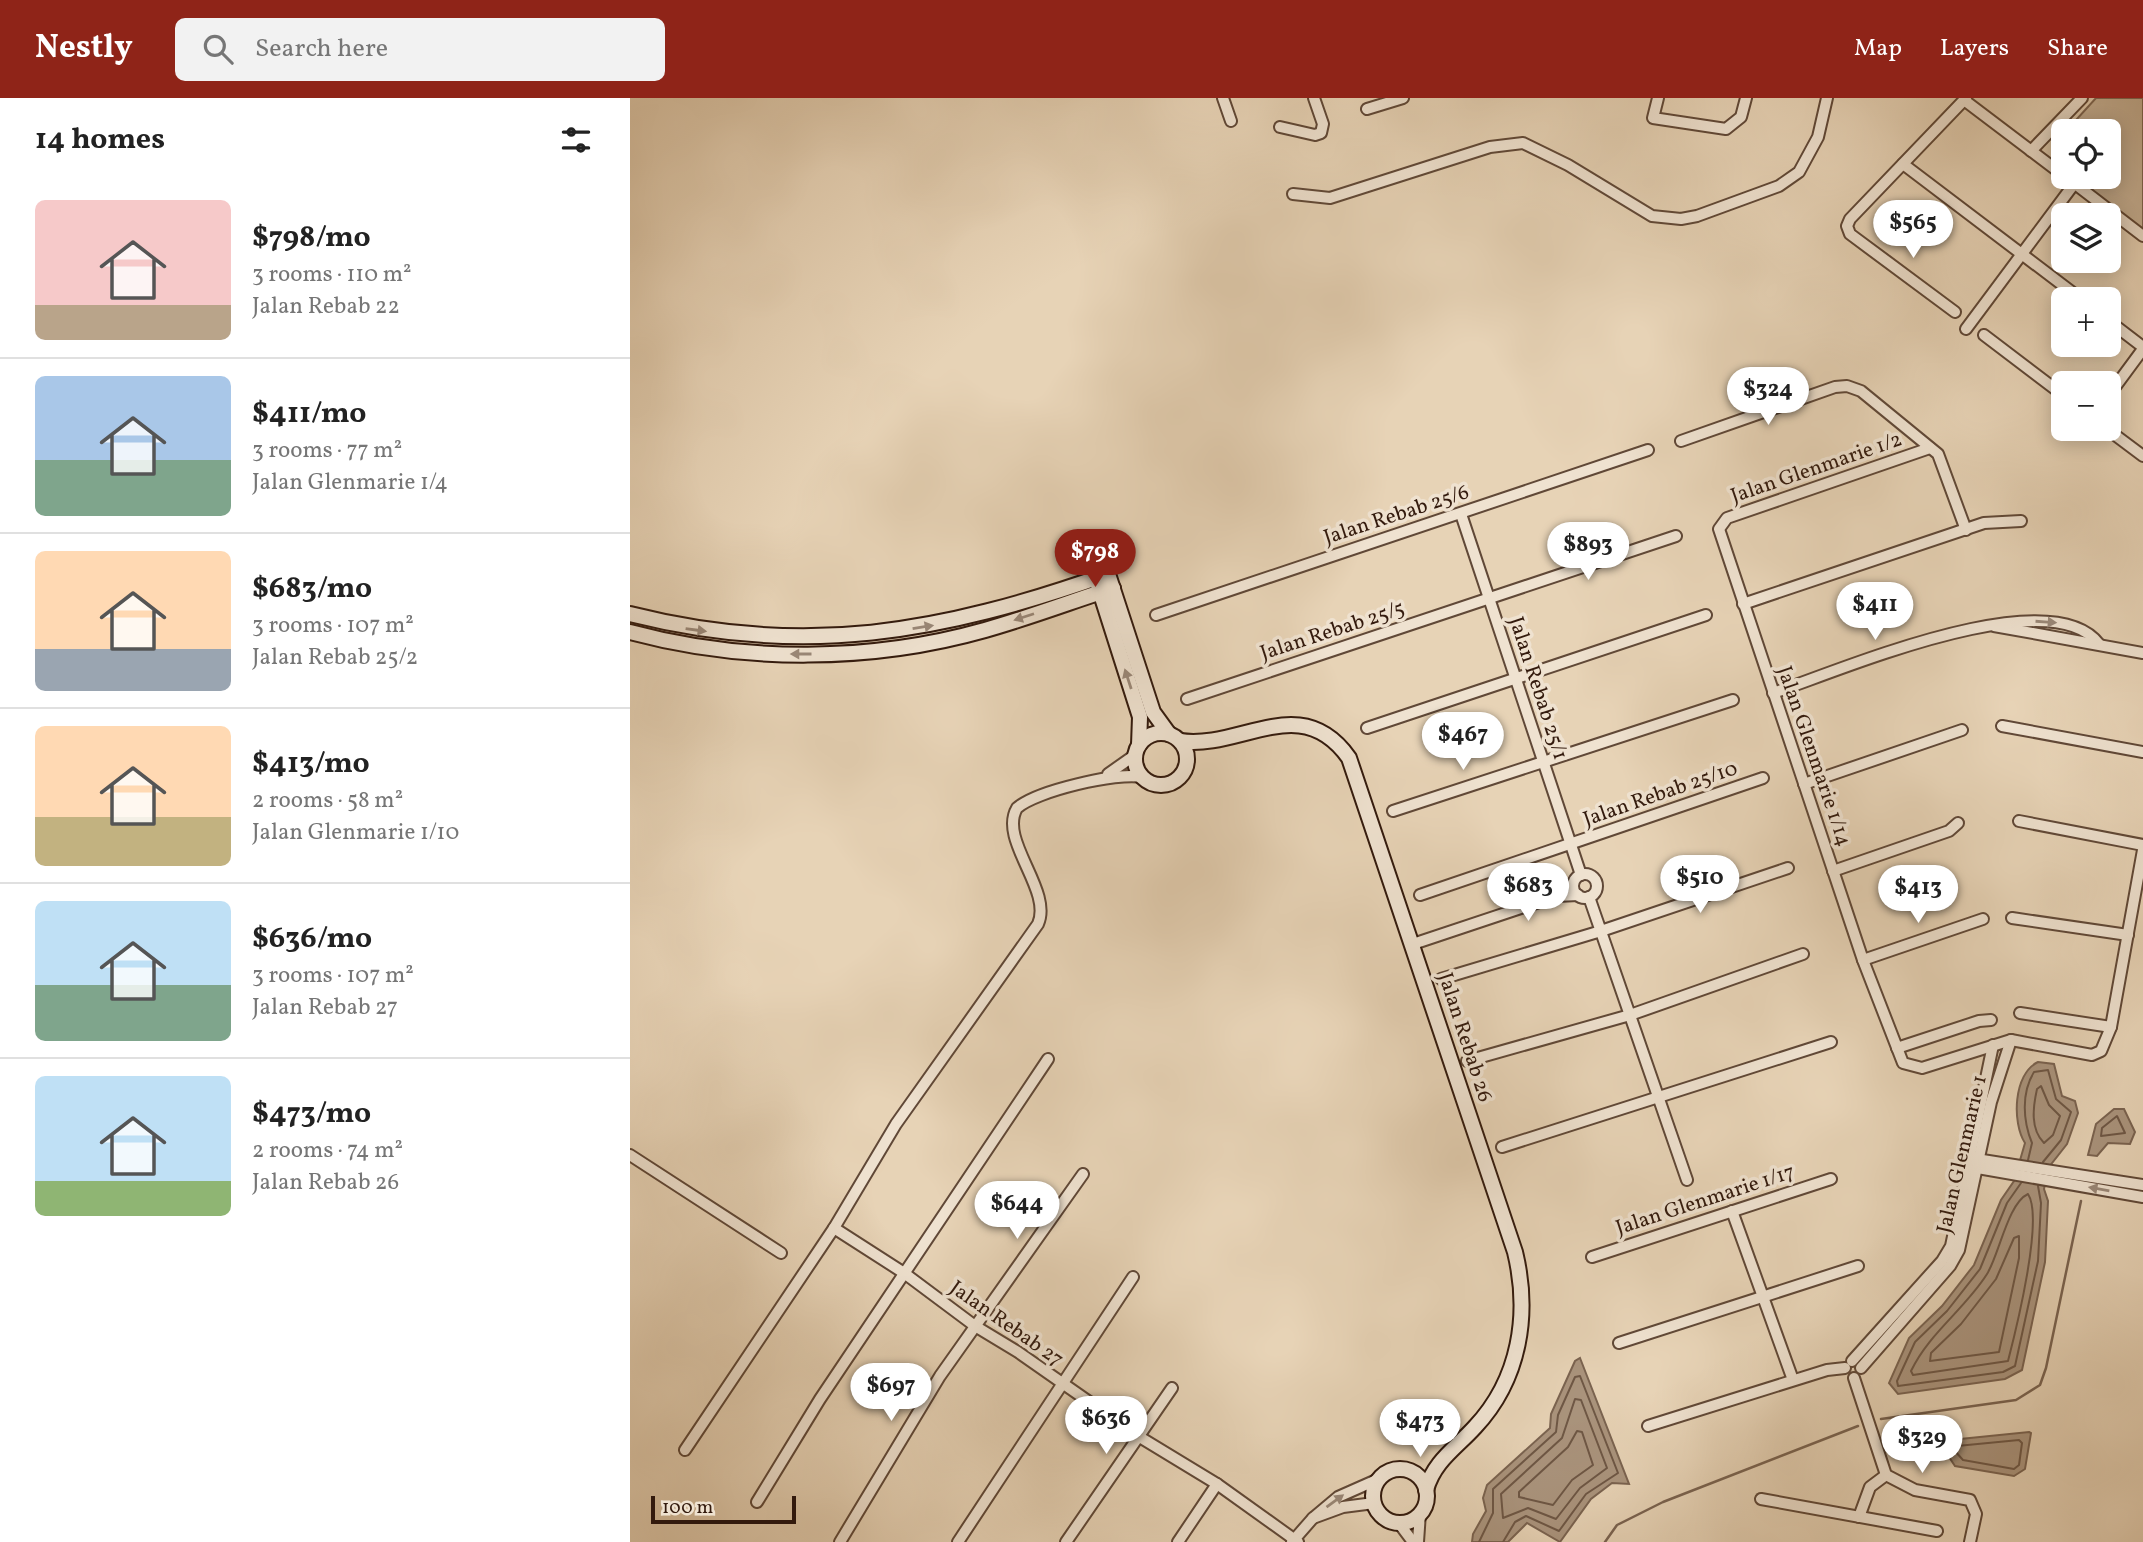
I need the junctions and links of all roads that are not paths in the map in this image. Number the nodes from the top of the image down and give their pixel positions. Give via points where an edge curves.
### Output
1 (1223, 98) edge
2 (1314, 98) edge
3 (1403, 98) edge
4 (1658, 98) edge
5 (1746, 98) edge
6 (1827, 98) edge
7 (2082, 98) edge
8 (1965, 99) edge
9 (1367, 109) dead end
10 (1231, 121) dead end
11 (1280, 127) dead end
12 (2031, 151) junction
13 (1903, 164) junction
14 (2051, 166) edge
15 (2061, 189) edge
16 (2082, 189) edge
17 (1293, 194) dead end
18 (2143, 236) edge
19 (2021, 253) junction
20 (2065, 287) edge
21 (1955, 312) dead end
22 (1966, 329) dead end
23 (2121, 330) edge
24 (1984, 335) dead end
25 (2142, 347) edge
26 (2121, 378) edge
27 (2051, 386) edge
28 (2121, 440) edge
29 (1681, 441) dead end
30 (1930, 447) junction
31 (1648, 450) dead end
32 (2143, 456) edge
33 (1461, 513) junction
34 (2021, 521) dead end
35 (1719, 529) joint
36 (1966, 530) junction
37 (1676, 536) dead end
38 (1104, 583) junction
39 (1490, 598) junction
40 (1064, 604) junction
41 (1743, 604) junction
42 (630, 614) edge
43 (1156, 615) dead end
44 (1706, 615) dead end
45 (1109, 619) junction
46 (1986, 624) junction
47 (630, 632) edge
48 (2099, 645) junction
49 (2143, 653) edge
50 (1516, 678) junction
51 (1773, 693) junction
52 (1187, 699) dead end
53 (1733, 700) dead end
54 (2003, 726) dead end
55 (1367, 728) dead end
56 (1962, 730) dead end
57 (1174, 738) junction
58 (1225, 738) junction
59 (1137, 750) junction
60 (2143, 752) edge
61 (1187, 762) junction
62 (1543, 762) junction
63 (1142, 777) junction
64 (1763, 778) dead end
65 (1093, 780) junction
66 (1804, 784) junction
67 (1393, 811) dead end
68 (2019, 821) dead end
69 (1958, 823) dead end
70 (1571, 845) junction
71 (2143, 845) edge
72 (2143, 850) edge
73 (1788, 868) dead end
74 (1833, 871) junction
75 (1580, 888) junction
76 (1420, 895) dead end
77 (2012, 918) dead end
78 (1983, 919) dead end
79 (1601, 931) junction
80 (2128, 935) junction
81 (1413, 944) junction
82 (1803, 954) dead end
83 (1863, 960) junction
84 (1441, 979) dead end
85 (2020, 1013) dead end
86 (1630, 1015) junction
87 (1991, 1020) dead end
88 (2111, 1027) junction
89 (2011, 1040) junction
90 (1831, 1042) dead end
91 (1993, 1045) junction
92 (1896, 1048) junction
93 (1972, 1052) junction
94 (1048, 1059) dead end
95 (1467, 1061) dead end
96 (1986, 1074) junction
97 (1659, 1099) junction
98 (1986, 1100) junction
99 (1502, 1147) dead end
100 (630, 1155) edge
101 (1974, 1163) junction
102 (1083, 1174) dead end
103 (2055, 1176) junction
104 (1831, 1178) dead end
105 (1687, 1180) dead end
106 (2143, 1185) edge
107 (2143, 1197) edge
108 (1732, 1211) junction
109 (834, 1228) junction
110 (781, 1253) dead end
111 (1592, 1257) dead end
112 (1858, 1266) dead end
113 (904, 1273) junction
114 (1133, 1278) dead end
115 (1762, 1294) junction
116 (975, 1326) junction
117 (1619, 1343) dead end
118 (1853, 1369) junction
119 (1793, 1380) junction
120 (1061, 1384) junction
121 (1172, 1388) dead end
122 (1648, 1426) dead end
123 (1138, 1436) junction
124 (1452, 1449) junction
125 (685, 1450) dead end
126 (1411, 1471) junction
127 (1886, 1475) junction
128 (1381, 1478) junction
129 (1217, 1484) junction
130 (1426, 1490) junction
131 (1761, 1499) dead end
132 (757, 1502) dead end
133 (1374, 1503) junction
134 (1420, 1513) junction
135 (1859, 1517) junction
136 (1312, 1518) junction
137 (1398, 1522) junction
138 (1937, 1531) dead end
139 (1295, 1541) edge
140 (840, 1542) edge
141 (958, 1542) edge
142 (1066, 1542) edge
143 (1178, 1542) edge
144 (1415, 1542) edge
145 (1970, 1542) edge

1 - 10 street
2 - 11 street via 1323,124 1321,133
3 - 9 street
4 - 5 street via 1653,118 1726,129 1741,117
6 - 17 street via 1818,137 1799,173 1779,186 1698,216 1651,216 1568,164 1523,143 1490,146 1330,198
7 - 12 street
8 - 12 street
8 - 13 street
12 - 14 street
13 - 19 street
13 - 21 street via 1847,226 1850,234
15 - 19 street
16 - 18 street
19 - 20 street
19 - 22 street
23 - 25 street
24 - 27 street
25 - 26 street
28 - 32 street
29 - 30 street via 1835,387 1854,388
30 - 35 street, Jalan Glenmarie 1/2 via 1727,517
30 - 36 street via 1942,462
31 - 33 street, Jalan Rebab 25/6
33 - 39 street, Jalan Rebab 25/1
33 - 43 street, Jalan Rebab 25/6
34 - 36 street via 1984,523
35 - 41 street, Jalan Glenmarie 1/14
36 - 41 street
37 - 39 street, Jalan Rebab 25/5
38 - 40 street
42 -> 38 street via 676,627 743,635 859,635 980,615
38 - 45 street
38 - 57 street via 1153,712
39 - 50 street, Jalan Rebab 25/1
39 - 52 street, Jalan Rebab 25/5
40 - 45 street via 1086,604
40 -> 47 street via 985,630 859,652 753,652 675,644
41 - 51 street, Jalan Glenmarie 1/14
44 - 50 street
59 -> 45 street via 1140,717
46 - 48 street
46 -> 48 street via 2050,620 2093,636
46 - 51 street
48 - 49 street
50 - 55 street
50 - 62 street, Jalan Rebab 25/1
51 - 66 street, Jalan Glenmarie 1/14
53 - 62 street
54 - 60 street
56 - 66 street
57 - 58 street, Jalan Rebab 26 via 1200,743
57 - 59 street via 1149,736
57 - 61 street via 1186,751
58 - 61 street, Jalan Rebab 26
58 - 81 street, Jalan Rebab 26 via 1273,725 1294,725 1325,735 1342,749 1354,770
59 - 63 street via 1136,767
59 - 65 street via 1122,767
61 - 63 street via 1183,773 1169,784 1158,785
62 - 67 street
62 - 70 street, Jalan Rebab 25/1
63 - 65 street via 1126,774
64 - 70 street, Jalan Rebab 25/10
65 - 109 street via 1028,800 1014,813 1012,827 1041,918 897,1125
66 - 74 street, Jalan Glenmarie 1/14
68 - 71 street
69 - 74 street via 1949,831
70 - 75 street, Jalan Rebab 25/1
70 - 76 street, Jalan Rebab 25/10
72 - 80 street
73 - 79 street
74 - 83 street, Jalan Glenmarie 1/14
75 - 79 street, Jalan Rebab 25/1
75 - 81 street
77 - 80 street
78 - 83 street
79 - 84 street
79 - 86 street, Jalan Rebab 25/1
80 - 88 street
81 - 124 street, Jalan Rebab 26 via 1515,1252 1522,1291 1521,1330 1506,1380 1492,1407
82 - 86 street
83 - 92 street, Jalan Glenmarie 1/14
85 - 88 street
86 - 95 street
86 - 97 street, Jalan Rebab 25/1
87 - 92 street
88 - 89 street via 2106,1044 2092,1055
89 - 91 street
89 - 98 street, Jalan Glenmarie 1
90 - 97 street
91 - 93 street
91 - 96 street, Jalan Glenmarie 1
92 - 93 street via 1903,1062 1915,1068
93 - 96 street
94 - 113 street
96 - 98 street, Jalan Glenmarie 1
97 - 99 street
97 - 105 street, Jalan Rebab 25/1
98 - 101 street, Jalan Glenmarie 1
100 - 110 street
101 - 103 street
101 - 118 street, Jalan Glenmarie 1 via 1959,1250
102 - 116 street
103 - 106 street
107 -> 103 street
104 - 108 street, Jalan Glenmarie 1/17
108 - 111 street, Jalan Glenmarie 1/17
108 - 115 street
109 - 113 street, Jalan Rebab 27
109 - 125 street
112 - 115 street
113 - 116 street, Jalan Rebab 27
113 - 132 street
114 - 120 street
115 - 117 street
115 - 119 street
116 - 120 street, Jalan Rebab 27
116 - 140 street via 894,1448
118 - 119 street
118 - 127 street
119 - 122 street
120 - 123 street, Jalan Rebab 27
120 - 141 street
121 - 123 street
123 - 129 street, Jalan Rebab 27
123 - 142 street
124 - 126 street
124 - 130 street via 1435,1468
126 - 128 street via 1395,1470
126 - 130 street
127 - 135 street via 1870,1487
127 - 145 street via 1915,1490 1970,1500 1976,1514
128 - 133 street
136 -> 128 street via 1338,1497
129 - 139 street, Jalan Rebab 27
129 - 143 street
130 - 134 street
131 - 135 street
133 - 136 street
133 - 137 street via 1383,1516
134 - 137 street
134 - 144 street
135 - 138 street
136 - 139 street
137 - 144 street

